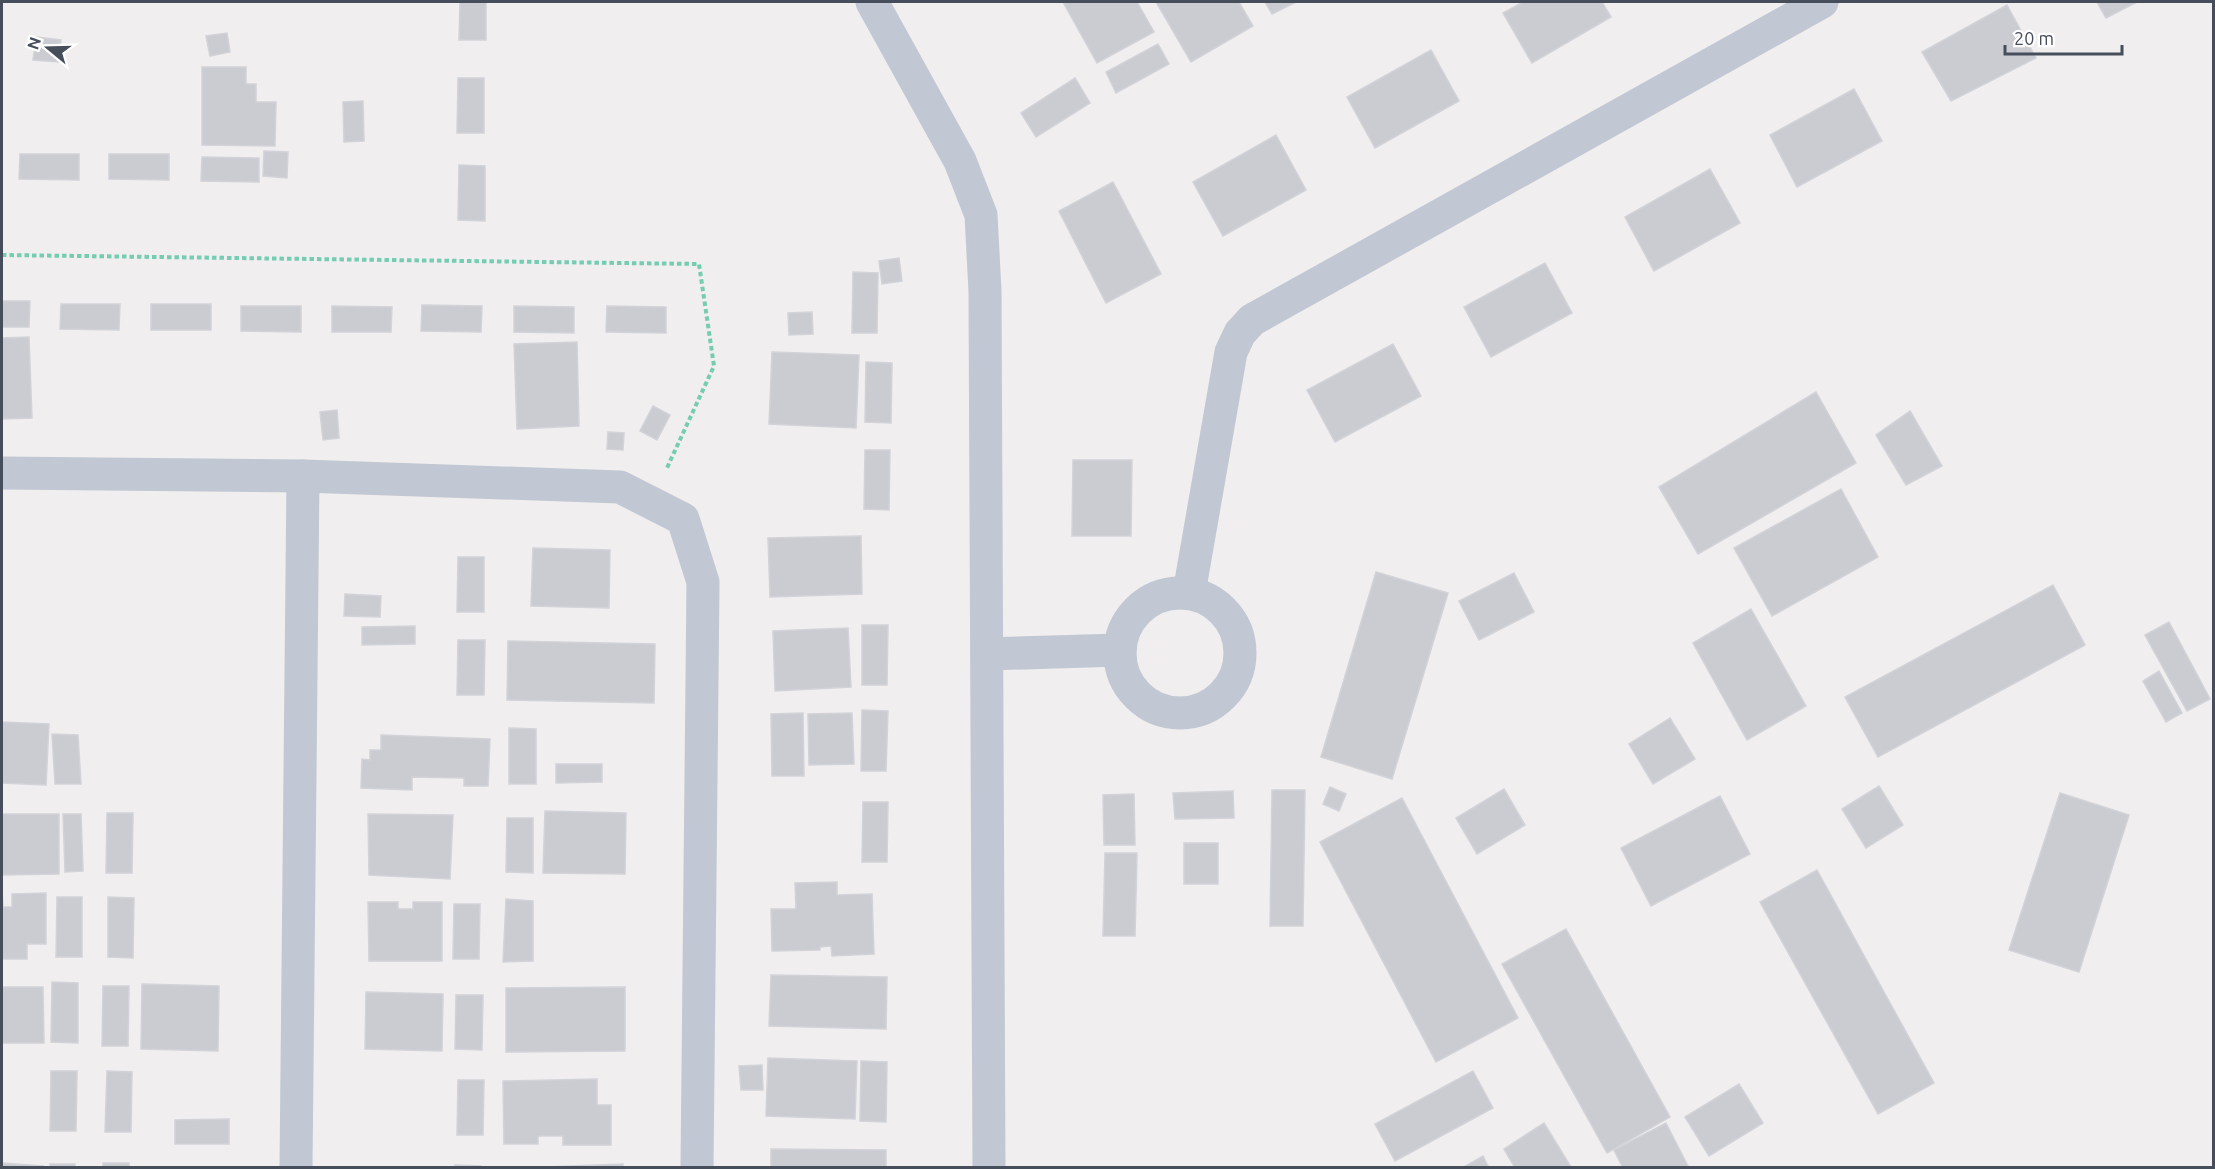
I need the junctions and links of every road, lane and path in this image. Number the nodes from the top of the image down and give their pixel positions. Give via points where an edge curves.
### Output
1 (872, 2) edge
2 (1822, 2) edge
3 (2, 255) edge
4 (2, 472) edge
5 (303, 476) junction
6 (651, 503) junction
7 (1189, 593) junction
8 (1120, 650) junction
9 (987, 654) junction
10 (296, 1167) edge
11 (697, 1167) edge
12 (989, 1167) edge

1 - 9 street via 960,161 981,215
2 - 7 street via 1252,320 1231,352
3 - 6 path via 699,264 714,366
4 - 5 street
5 - 6 street via 621,487
5 - 10 street
6 - 11 street via 683,519 703,582
7 - 8 street via 1169,593 1134,613 1124,630
7 - 8 street via 1208,599 1224,611 1235,627 1241,647 1232,686 1218,701 1201,711 1161,712 1143,702 1130,688 1122,670
8 - 9 street
9 - 12 street

